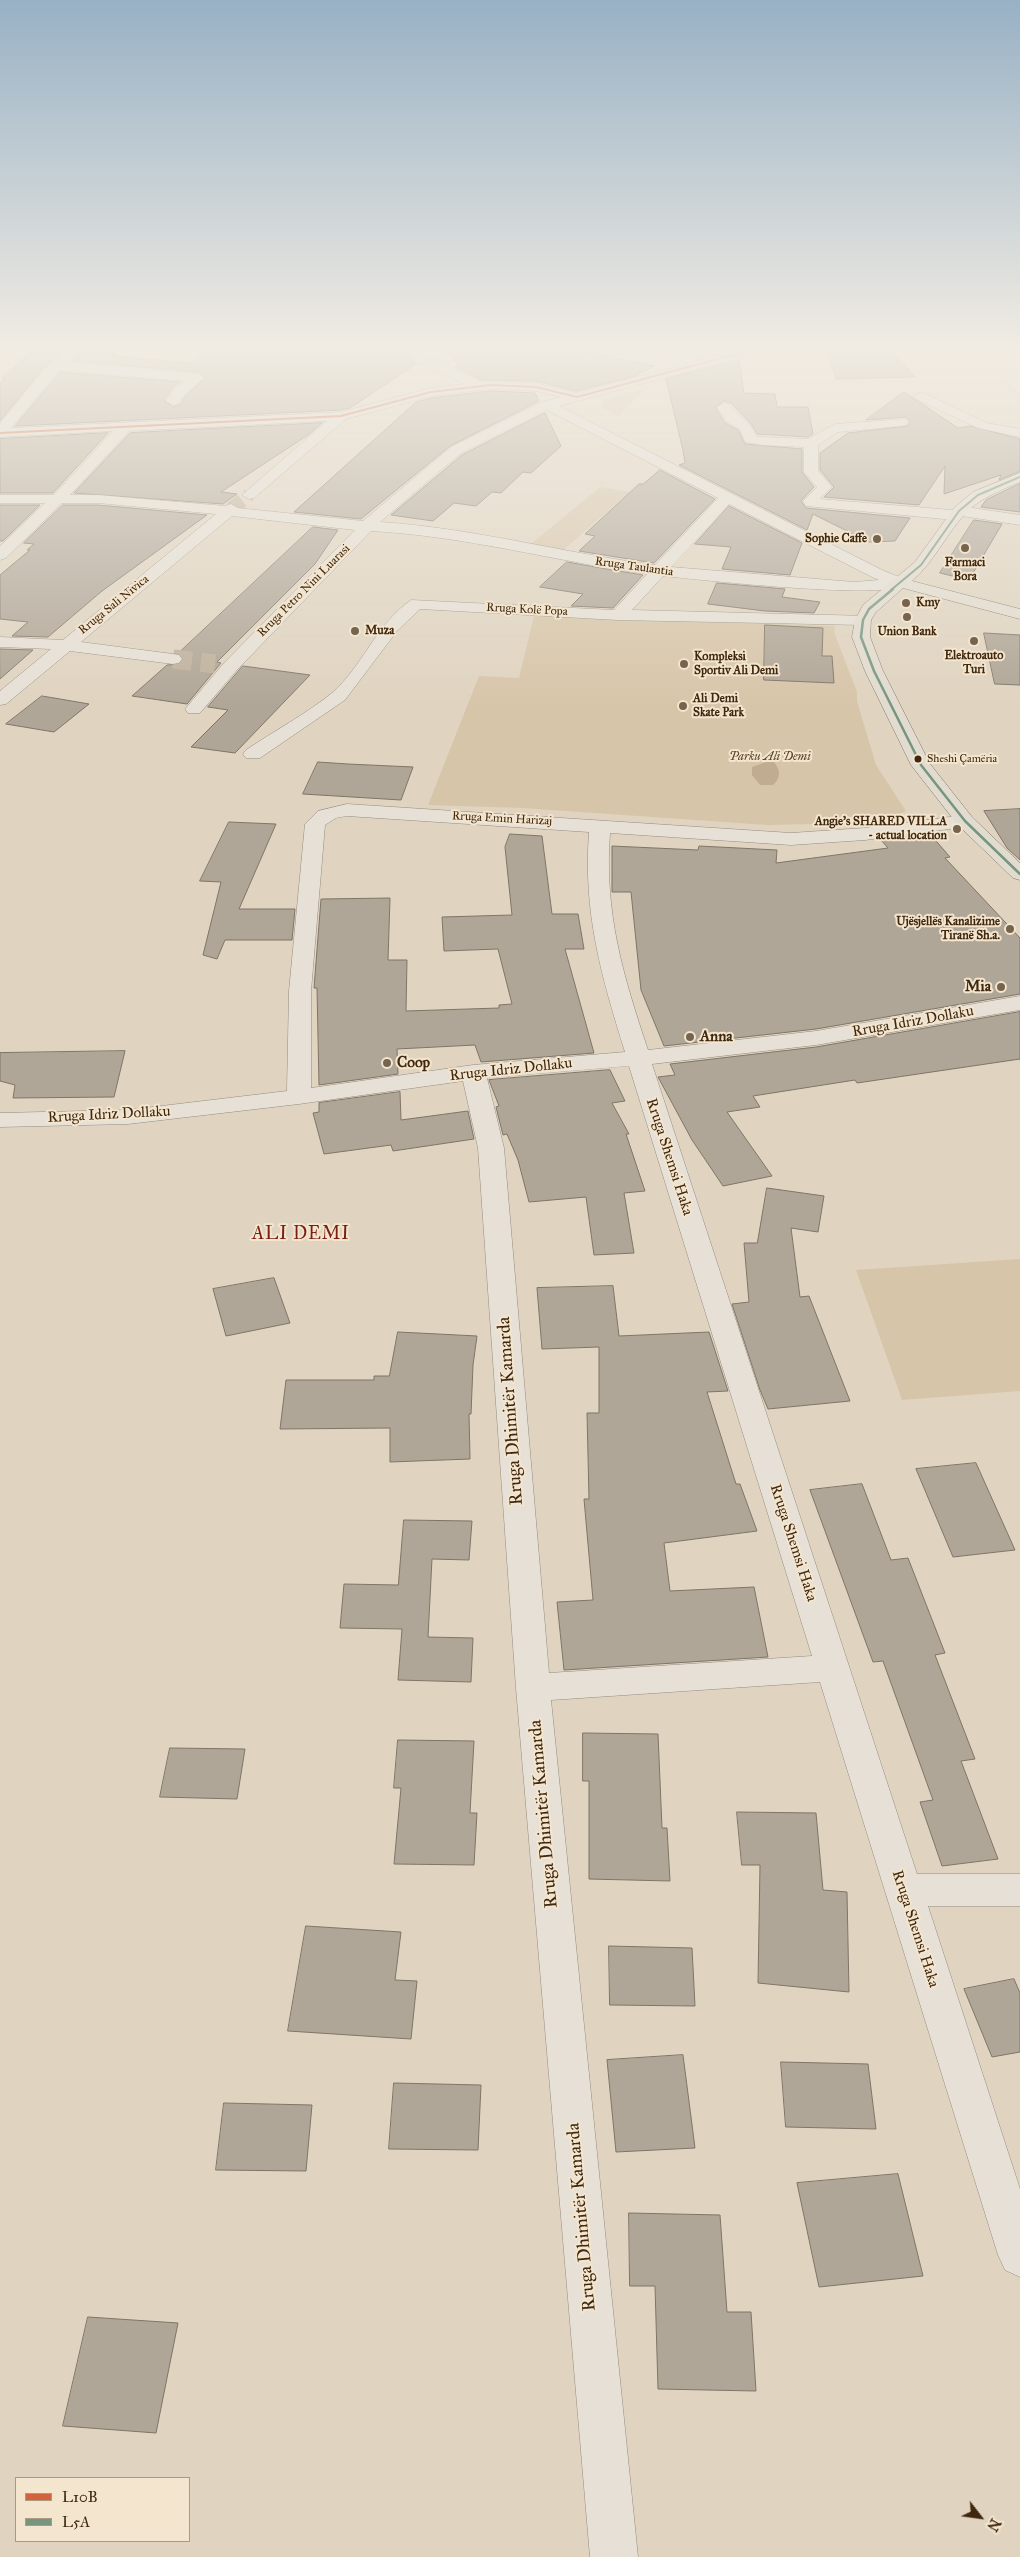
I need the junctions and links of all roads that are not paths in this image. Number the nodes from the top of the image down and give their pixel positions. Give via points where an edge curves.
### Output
1 (86, 469) edge
2 (279, 469) edge
3 (431, 469) edge
4 (678, 469) edge
5 (690, 469) edge
6 (811, 469) edge
7 (1020, 477) edge
8 (249, 495) tunnel mouth
9 (728, 496) junction
10 (0, 499) edge
11 (58, 499) junction
12 (230, 510) junction
13 (957, 513) junction
14 (1020, 520) edge
15 (369, 524) junction
16 (0, 555) edge
17 (660, 571) junction
18 (906, 579) junction
19 (1020, 604) edge
20 (1020, 614) edge
21 (618, 615) junction
22 (863, 620) junction
23 (0, 642) edge
24 (67, 645) junction
25 (174, 659) tunnel mouth
26 (0, 700) edge
27 (194, 709) dead end
28 (253, 754) dead end
29 (965, 821) junction
30 (600, 826) junction
31 (1018, 870) edge
32 (1020, 1003) edge
33 (638, 1058) junction
34 (474, 1072) junction
35 (299, 1097) junction
36 (0, 1120) edge
37 (832, 1668) junction
38 (532, 1688) junction
39 (903, 1890) junction
40 (1020, 1890) edge
41 (1020, 2255) edge
42 (614, 2557) edge

1 - 11 street
2 - 8 street
3 - 15 street, Rruga Petro Nini Luarasi
4 - 9 street
5 - 18 street via 878,561
6 - 13 street via 825,487 811,503
7 - 13 main road via 978,495
9 - 17 street
9 - 18 street via 878,574
10 - 11 street, Rruga Taulantia
11 - 12 street, Rruga Taulantia via 98,499
11 - 16 street
12 - 15 street, Rruga Taulantia via 337,524
12 - 24 street, Rruga Sali Nivica
13 - 14 street
13 - 18 main road via 931,551
15 - 17 street, Rruga Taulantia via 470,537
15 - 27 street, Rruga Petro Nini Luarasi via 222,666
17 - 18 street, Rruga Taulantia via 854,587
17 - 21 street
18 - 19 main road
18 - 20 main road
18 - 22 main road via 873,604
21 - 22 street, Rruga Kolë Popa
21 - 28 street, Rruga Kolë Popa via 417,604 391,627 338,696
22 - 29 main road via 861,637 874,671 921,766
23 - 24 street
24 - 25 street
24 - 26 street, Rruga Sali Nivica
29 - 30 street, Rruga Emin Harizaj via 865,834 791,839
29 - 31 main road
30 - 33 street, Rruga Shemsi Haka via 598,905 611,972
30 - 35 street, Rruga Emin Harizaj via 347,810 331,812 320,818 315,824 298,1018
32 - 33 street, Rruga Idriz Dollaku via 816,1038
33 - 34 street, Rruga Idriz Dollaku
33 - 37 street, Rruga Shemsi Haka
34 - 35 street, Rruga Idriz Dollaku
34 - 38 street, Rruga Dhimitër Kamarda via 491,1148
35 - 36 street, Rruga Idriz Dollaku via 128,1117
37 - 38 street
37 - 39 street, Rruga Shemsi Haka
38 - 42 street, Rruga Dhimitër Kamarda
39 - 40 street
39 - 41 street, Rruga Shemsi Haka

